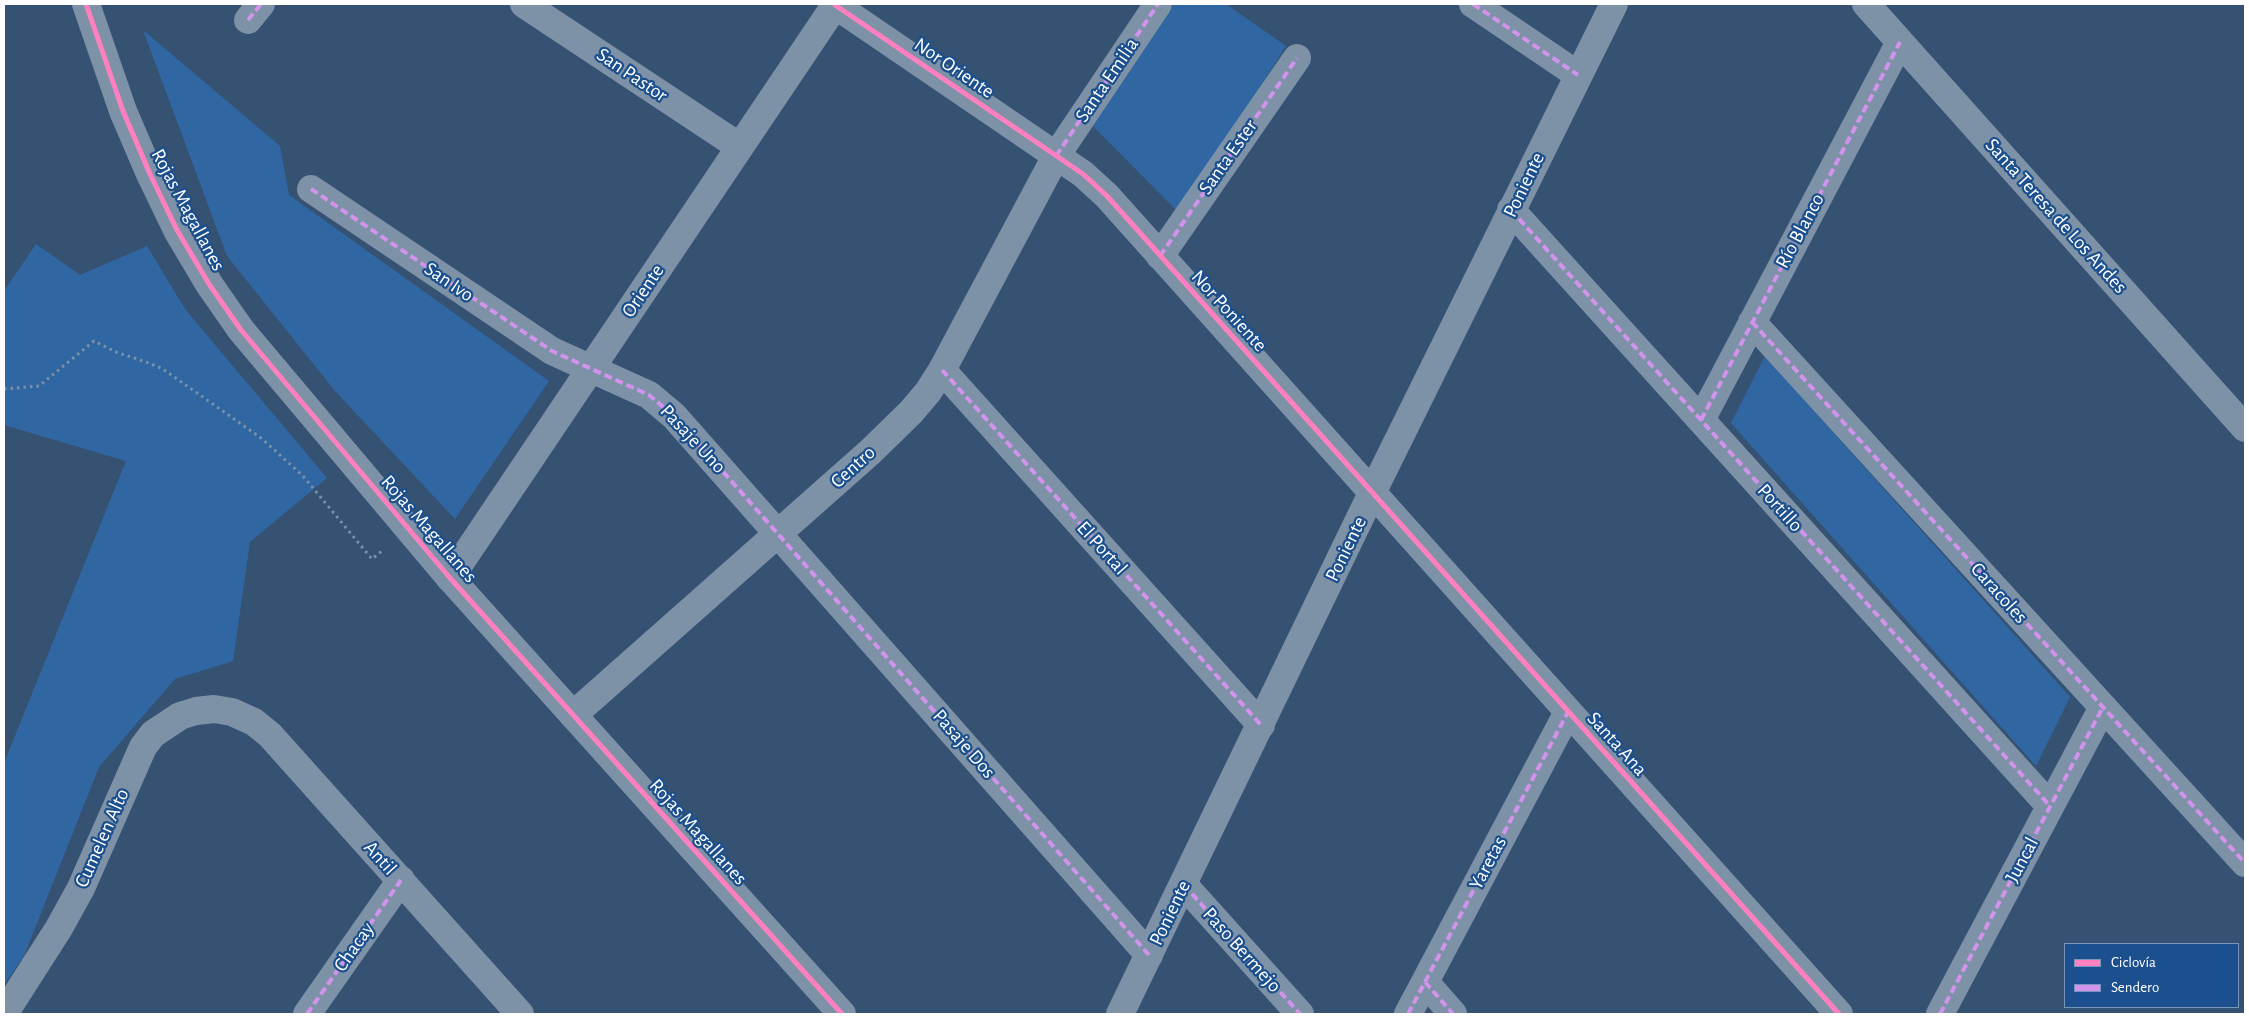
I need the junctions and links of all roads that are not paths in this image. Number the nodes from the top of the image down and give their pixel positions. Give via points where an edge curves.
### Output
1 (86, 4) edge
2 (524, 4) edge
3 (836, 4) edge
4 (1158, 4) edge
5 (1473, 4) edge
6 (1614, 4) edge
7 (1866, 4) edge
8 (1900, 42) junction
9 (1297, 58) dead end
10 (1578, 75) junction
11 (740, 147) junction
12 (1056, 156) junction
13 (312, 190) dead end
14 (1511, 210) junction
15 (1160, 256) junction
16 (1752, 322) junction
17 (591, 368) junction
18 (942, 370) junction
19 (1701, 420) junction
20 (2245, 428) edge
21 (1372, 493) junction
22 (778, 533) junction
23 (450, 578) junction
24 (2103, 707) junction
25 (232, 712) joint
26 (1568, 712) junction
27 (573, 714) junction
28 (1261, 725) junction
29 (2050, 806) junction
30 (2245, 863) edge
31 (401, 880) junction
32 (1184, 885) junction
33 (1149, 955) junction
34 (1425, 982) junction
35 (4, 1014) edge
36 (307, 1014) edge
37 (520, 1014) edge
38 (842, 1014) edge
39 (1120, 1014) edge
40 (1300, 1014) edge
41 (1408, 1014) edge
42 (1453, 1014) edge
43 (1839, 1014) edge
44 (1940, 1014) edge

1 - 23 street, Rojas Magallanes via 123,111 150,174 177,230 209,284 247,337
2 - 11 street, San Pastor
3 - 11 street, Oriente
3 - 12 street, Nor Oriente
4 - 12 street, Santa Emilia
5 - 10 street
6 - 10 street, Poniente
7 - 8 street, Santa Teresa de Los Andes
8 - 16 street, Río Blanco
8 - 20 street, Santa Teresa de Los Andes
9 - 15 street, Santa Ester
10 - 14 street, Poniente
11 - 17 street, Oriente
12 - 15 street, Nor Poniente via 1107,196
12 - 18 street, Centro
13 - 17 street, San Ivo via 552,350
14 - 19 street, Portillo
14 - 21 street, Poniente
15 - 21 street, Nor Poniente
16 - 19 street, Río Blanco
16 - 24 street, Caracoles
17 - 22 street, Pasaje Uno via 661,404
17 - 23 street, Oriente
18 - 22 street, Centro via 911,412 890,433
18 - 28 street, El Portal
19 - 29 street, Portillo
21 - 26 street, Santa Ana
21 - 28 street, Poniente
22 - 27 street, Centro
22 - 33 street, Pasaje Dos
23 - 27 street, Rojas Magallanes
24 - 29 street, Juncal
24 - 30 street, Caracoles
25 - 31 street, Antil via 254,722 270,735
25 - 35 street, Cumelen Alto via 196,711 180,716 153,734 143,748 81,888 55,936
26 - 34 street, Yaretas
26 - 43 street, Santa Ana
27 - 38 street, Rojas Magallanes
28 - 32 street, Poniente
29 - 44 street, Juncal
31 - 36 street, Chacay
31 - 37 street, Antil
32 - 33 street, Poniente
32 - 40 street, Paso Bermejo
33 - 39 street, Poniente
34 - 41 street, Yaretas
34 - 42 street

